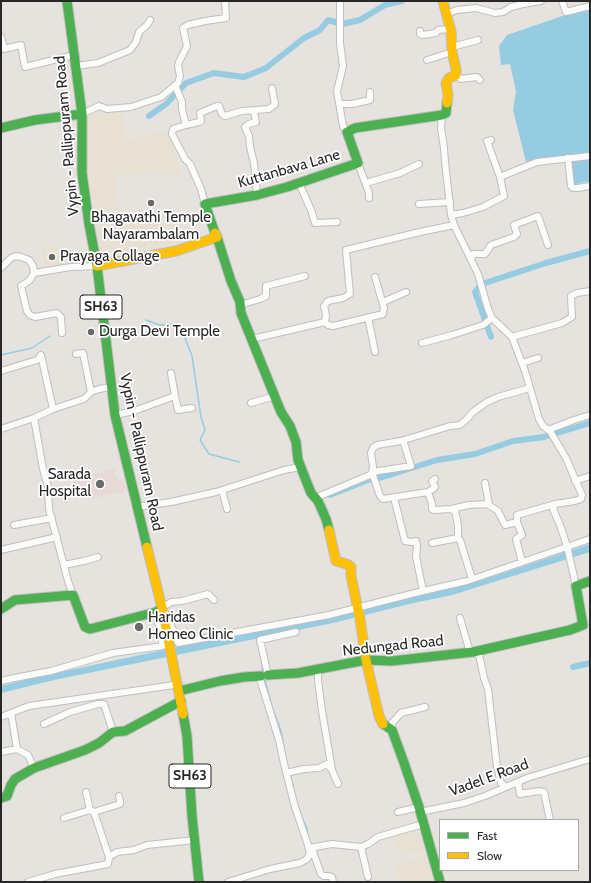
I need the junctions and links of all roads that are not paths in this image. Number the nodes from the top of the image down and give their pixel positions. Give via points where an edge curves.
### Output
1 (67, 1) edge
2 (225, 1) edge
3 (340, 1) edge
4 (443, 1) edge
5 (541, 1) edge
6 (544, 1) edge
7 (562, 1) edge
8 (590, 6) edge
9 (446, 14) junction
10 (150, 20) dead end
11 (450, 29) junction
12 (420, 31) dead end
13 (1, 37) edge
14 (478, 40) dead end
15 (452, 50) junction
16 (74, 55) junction
17 (427, 60) dead end
18 (76, 66) junction
19 (456, 75) junction
20 (480, 80) dead end
21 (176, 87) junction
22 (272, 88) dead end
23 (370, 92) dead end
24 (340, 104) junction
25 (257, 110) junction
26 (82, 114) junction
27 (442, 115) junction
28 (186, 125) junction
29 (1, 128) edge
30 (347, 132) junction
31 (492, 140) dead end
32 (590, 156) edge
33 (568, 158) junction
34 (358, 163) junction
35 (419, 164) dead end
36 (500, 177) junction
37 (298, 183) junction
38 (366, 183) junction
39 (590, 186) edge
40 (257, 195) junction
41 (369, 198) dead end
42 (450, 202) junction
43 (205, 204) junction
44 (419, 204) dead end
45 (451, 215) junction
46 (337, 222) dead end
47 (454, 225) junction
48 (216, 237) junction
49 (548, 245) dead end
50 (471, 259) junction
51 (97, 266) junction
52 (1, 268) edge
53 (34, 274) junction
54 (305, 276) dead end
55 (375, 277) dead end
56 (590, 291) edge
57 (406, 292) dead end
58 (383, 302) junction
59 (240, 305) junction
60 (368, 317) junction
61 (492, 318) junction
62 (326, 322) junction
63 (62, 333) dead end
64 (512, 337) junction
65 (252, 339) junction
66 (422, 343) dead end
67 (375, 352) dead end
68 (76, 354) dead end
69 (538, 358) dead end
70 (522, 363) junction
71 (1, 371) edge
72 (171, 374) dead end
73 (111, 387) junction
74 (530, 388) junction
75 (91, 392) junction
76 (175, 396) junction
77 (275, 396) junction
78 (251, 403) dead end
79 (192, 408) dead end
80 (53, 409) junction
81 (115, 415) junction
82 (590, 415) edge
83 (34, 418) junction
84 (1, 429) edge
85 (551, 433) junction
86 (403, 440) junction
87 (300, 467) junction
88 (373, 476) junction
89 (590, 476) edge
90 (435, 479) dead end
91 (575, 481) junction
92 (485, 483) dead end
93 (222, 490) junction
94 (428, 492) junction
95 (315, 498) junction
96 (394, 498) junction
97 (555, 504) junction
98 (489, 505) junction
99 (138, 507) junction
100 (451, 508) junction
101 (227, 509) dead end
102 (52, 518) junction
103 (517, 522) junction
104 (14, 526) dead end
105 (57, 537) junction
106 (458, 538) junction
107 (590, 540) edge
108 (432, 543) dead end
109 (567, 546) junction
110 (1, 550) edge
111 (98, 557) dead end
112 (522, 562) junction
113 (64, 565) junction
114 (472, 579) junction
115 (590, 581) edge
116 (576, 586) junction
117 (423, 591) junction
118 (73, 595) junction
119 (214, 600) dead end
120 (357, 608) junction
121 (1, 609) edge
122 (159, 610) junction
123 (460, 618) dead end
124 (587, 623) edge
125 (296, 632) dead end
126 (473, 652) junction
127 (366, 660) junction
128 (318, 669) junction
129 (263, 676) junction
130 (1, 681) edge
131 (177, 688) junction
132 (181, 701) junction
133 (425, 707) dead end
134 (11, 713) junction
135 (1, 717) edge
136 (44, 724) dead end
137 (392, 730) junction
138 (112, 732) junction
139 (17, 749) junction
140 (1, 752) edge
141 (590, 759) edge
142 (34, 768) junction
143 (332, 770) junction
144 (289, 773) junction
145 (518, 782) junction
146 (338, 784) dead end
147 (506, 787) junction
148 (86, 792) dead end
149 (119, 796) dead end
150 (1, 798) edge
151 (420, 810) junction
152 (92, 811) junction
153 (398, 812) dead end
154 (64, 818) dead end
155 (550, 819) edge
156 (423, 824) junction
157 (194, 840) junction
158 (361, 847) junction
159 (311, 848) junction
160 (109, 857) junction
161 (368, 877) dead end
162 (232, 880) edge
163 (28, 882) edge
164 (199, 882) edge
165 (332, 882) edge
166 (440, 882) edge

1 - 16 street, Vypin - Pallippuram Road / SH63
2 - 21 street via 226,18 205,20 183,28 187,46 179,62 180,76
3 - 24 street via 343,66 337,91
4 - 9 street
5 - 6 street
5 - 9 street via 511,7 503,12 495,13 476,8
7 - 8 street via 566,12
9 - 11 street
10 - 18 street via 139,32 130,50 98,63
11 - 12 street via 422,35
11 - 15 street
13 - 16 street via 4,49 21,45 26,67
14 - 15 street
15 - 17 street
15 - 19 street
16 - 18 street, Vypin - Pallippuram Road / SH63
18 - 26 street, Vypin - Pallippuram Road / SH63
19 - 20 street via 461,79 477,76
19 - 27 street via 446,82 447,108 446,113
21 - 26 street via 161,97 130,107 107,110 99,106
21 - 28 street
22 - 25 street via 275,104 269,109
23 - 24 street via 370,100
24 - 30 street via 343,126
25 - 28 street via 225,116 220,106 216,106 200,113 201,121
25 - 40 street via 254,112 256,122 245,127 254,164
26 - 29 street via 35,120
26 - 51 street, Vypin - Pallippuram Road / SH63 via 80,157
27 - 30 street, Kuttanbava Lane via 356,128
27 - 42 street via 441,128
28 - 43 street via 173,129 172,134 184,159 190,164
30 - 34 street, Kuttanbava Lane
31 - 36 street via 487,142
32 - 33 street
33 - 36 street via 537,162
33 - 39 street via 571,186
34 - 37 street, Kuttanbava Lane
34 - 38 street
35 - 38 street via 400,173
36 - 45 street via 504,196 483,207
37 - 40 street, Kuttanbava Lane
37 - 46 street via 315,223
38 - 41 street
40 - 43 street, Kuttanbava Lane
42 - 44 street
42 - 45 street
43 - 48 street
45 - 47 street
47 - 50 street
47 - 62 street via 346,250 350,294 328,301 324,306
48 - 51 street via 176,251
48 - 59 street via 224,252 230,281
49 - 50 street via 538,216 514,225 517,234 491,245 485,254 473,254
50 - 61 street
51 - 53 street
51 - 73 street, Vypin - Pallippuram Road / SH63
52 - 53 street via 11,258 21,256 29,260
53 - 63 street via 21,286 27,311 35,317 57,313 61,317
54 - 59 street via 266,286 266,296
55 - 58 street
56 - 64 street via 571,296 572,317 562,323
57 - 58 street
58 - 60 street via 382,314
59 - 65 street
60 - 62 street via 333,326
60 - 67 street
61 - 64 street
61 - 66 street via 482,325
62 - 65 street
64 - 70 street
65 - 77 street
68 - 75 street via 83,353
69 - 70 street
70 - 74 street
71 - 80 street via 37,360 41,354
72 - 76 street
73 - 75 street
73 - 81 street, Vypin - Pallippuram Road / SH63
74 - 85 street via 539,419
74 - 86 street via 487,402 460,425
75 - 80 street via 84,399
76 - 79 street via 178,410
76 - 81 street
77 - 78 street
77 - 87 street via 296,442
80 - 83 street
81 - 99 street, Vypin - Pallippuram Road / SH63
82 - 85 street via 574,420
83 - 84 street
83 - 102 street
85 - 91 street via 566,458
86 - 88 street via 373,448
86 - 88 street via 411,466
87 - 93 street
87 - 95 street via 310,493
88 - 95 street
88 - 96 street via 380,496 383,499
89 - 91 street
90 - 94 street via 432,481 433,489
91 - 97 street via 582,495 581,499
92 - 98 street
93 - 99 street
93 - 101 street
94 - 96 street
94 - 100 street via 432,509
95 - 120 street via 326,519 336,561 351,567 350,576
96 - 117 street via 405,541 416,541 416,556
97 - 103 street via 516,515
97 - 109 street via 553,509
98 - 100 street
98 - 103 street via 498,511 505,525
99 - 122 street, Vypin - Pallippuram Road / SH63
100 - 106 street via 455,511
102 - 104 street
102 - 105 street
103 - 112 street via 522,535 516,539
105 - 110 street
105 - 113 street
106 - 108 street
106 - 114 street
107 - 109 street
109 - 112 street
109 - 116 street
111 - 113 street
112 - 114 street
113 - 118 street
114 - 117 street
115 - 116 street
116 - 124 street, Nedungad Road
117 - 120 street
118 - 121 street via 15,600
118 - 122 street via 85,628 90,630
119 - 122 street via 208,594 171,602
120 - 122 street via 178,643 168,616
120 - 127 street
122 - 130 street via 163,646 113,653 50,671
122 - 131 street, Vypin - Pallippuram Road / SH63
123 - 126 street via 469,650
124 - 126 street, Nedungad Road via 570,630
125 - 129 street via 260,640
126 - 127 street, Nedungad Road via 392,661
126 - 147 street via 479,655 488,689 497,767 501,783
127 - 128 street, Nedungad Road
127 - 137 street via 382,724
128 - 129 street, Nedungad Road
128 - 143 street
129 - 131 street, Nedungad Road
129 - 144 street
131 - 132 street, Vypin - Pallippuram Road / SH63
131 - 134 street via 29,706
132 - 138 street via 125,731
132 - 157 street, Vypin - Pallippuram Road / SH63 via 187,736
133 - 137 street via 400,713 392,723
134 - 135 street
134 - 139 street
136 - 138 street via 70,712 104,704
137 - 151 street
138 - 142 street via 85,750
139 - 140 street
139 - 142 street via 28,755
141 - 145 street, Vadel E Road
142 - 150 street via 15,779 7,796
143 - 144 street via 327,764 319,768
143 - 146 street
144 - 159 street via 295,807
145 - 147 street, Vadel E Road
145 - 155 street via 520,794 544,792
147 - 151 street, Vadel E Road via 464,803
148 - 152 street
149 - 152 street via 120,804
151 - 153 street, Vadel E Road
151 - 156 street
152 - 154 street
152 - 160 street
156 - 158 street via 378,837
156 - 166 street
157 - 160 street via 147,845 117,852
157 - 164 street, Vypin - Pallippuram Road / SH63
158 - 159 street via 332,844
158 - 161 street
159 - 162 street via 307,859 300,863
159 - 165 street via 321,874 332,877
160 - 163 street via 108,864

